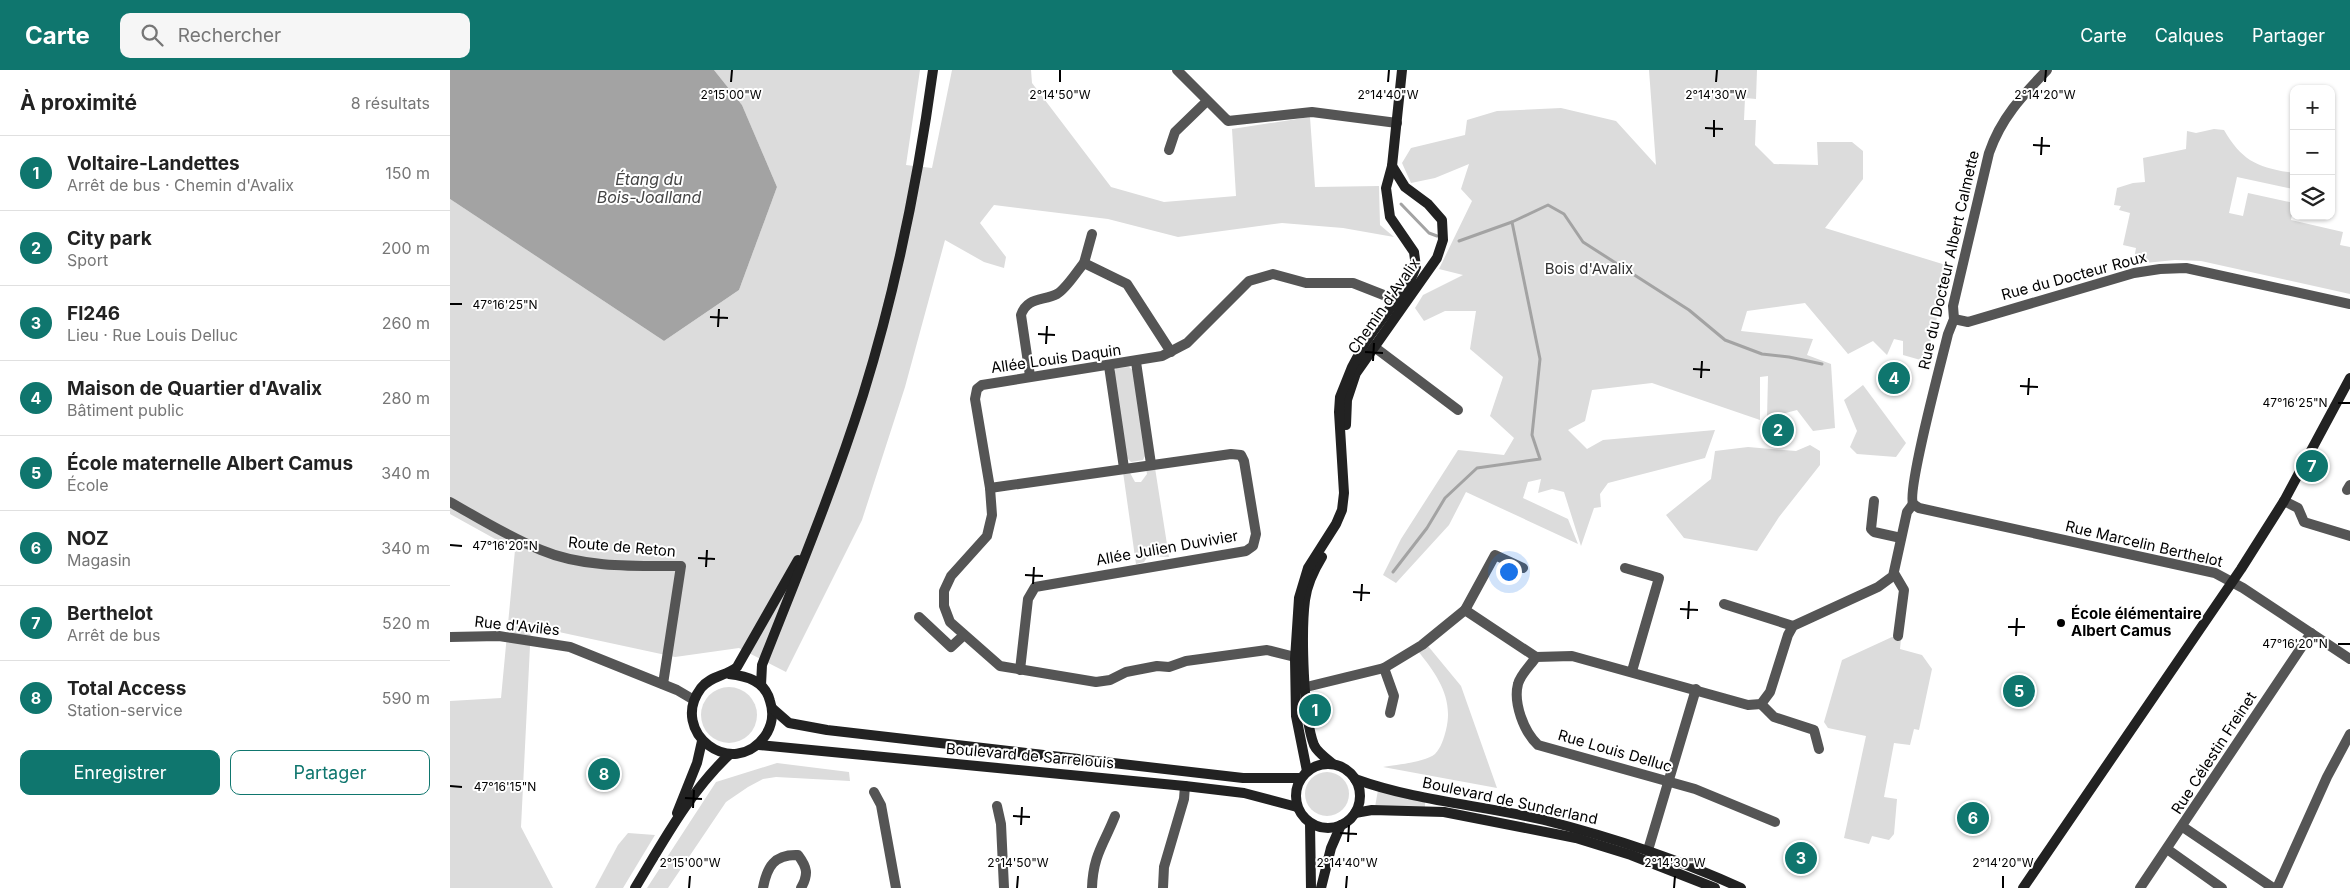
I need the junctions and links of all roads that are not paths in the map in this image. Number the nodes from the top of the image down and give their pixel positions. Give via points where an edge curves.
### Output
1 (933, 70) edge
2 (1177, 70) edge
3 (1402, 70) edge
4 (2047, 70) edge
5 (1207, 101) junction
6 (1396, 123) junction
7 (1169, 150) dead end
8 (1392, 166) junction
9 (1092, 234) dead end
10 (1084, 263) junction
11 (1401, 301) junction
12 (2350, 304) edge
13 (1954, 319) junction
14 (1370, 343) junction
15 (1171, 352) junction
16 (1136, 362) junction
17 (1108, 366) junction
18 (1030, 376) junction
19 (2350, 378) edge
20 (1458, 410) dead end
21 (1151, 464) junction
22 (1124, 468) junction
23 (990, 488) junction
24 (1874, 501) dead end
25 (2284, 501) junction
26 (450, 502) edge
27 (1913, 504) junction
28 (820, 520) junction
29 (2350, 536) edge
30 (1901, 538) junction
31 (1523, 568) dead end
32 (1625, 568) dead end
33 (1894, 573) junction
34 (2233, 581) junction
35 (1724, 604) dead end
36 (1465, 610) junction
37 (919, 617) dead end
38 (1793, 626) junction
39 (2311, 633) junction
40 (964, 635) junction
41 (1898, 636) dead end
42 (450, 637) edge
43 (1300, 658) junction
44 (1536, 658) junction
45 (2350, 659) edge
46 (1384, 668) junction
47 (1020, 670) junction
48 (1632, 671) junction
49 (729, 674) junction
50 (664, 684) junction
51 (761, 685) junction
52 (1306, 687) junction
53 (1294, 690) junction
54 (1696, 690) junction
55 (694, 700) junction
56 (1761, 704) junction
57 (773, 709) junction
58 (1390, 713) dead end
59 (2350, 734) edge
60 (702, 741) junction
61 (759, 745) junction
62 (1819, 749) dead end
63 (730, 754) junction
64 (1333, 764) junction
65 (1303, 774) junction
66 (1355, 779) junction
67 (1668, 783) junction
68 (1185, 786) junction
69 (874, 792) dead end
70 (997, 806) dead end
71 (1297, 807) junction
72 (1355, 813) junction
73 (1115, 816) dead end
74 (1775, 822) dead end
75 (1310, 823) junction
76 (1341, 825) junction
77 (2183, 827) junction
78 (669, 831) junction
79 (2166, 849) junction
80 (1648, 850) junction
81 (636, 888) edge
82 (763, 888) edge
83 (801, 888) edge
84 (896, 888) edge
85 (1004, 888) edge
86 (1092, 888) edge
87 (1162, 888) edge
88 (1312, 888) edge
89 (1321, 888) edge
90 (1715, 888) edge
91 (1741, 888) edge
92 (2023, 888) edge
93 (2140, 888) edge
94 (2222, 888) edge
95 (2273, 888) edge
96 (2277, 888) edge

1 - 28 main road via 914,192 887,308 863,394
2 - 5 street
3 - 6 main road, Chemin d'Avalix
4 - 13 street, Rue du Docteur Albert Calmette via 2018,99 1996,132 1968,238 1953,306
5 - 6 street via 1228,121 1312,112
5 - 7 street via 1175,132
6 - 8 main road, Chemin d'Avalix
8 - 11 main road, Chemin d'Avalix via 1386,188 1390,217 1414,252 1416,267
8 - 11 main road, Chemin d'Avalix via 1405,187 1428,204 1442,220 1443,240 1437,258
9 - 10 street
10 - 15 street via 1127,284
10 - 18 street via 1059,293 1029,302 1024,307 1021,315
11 - 14 main road, Chemin d'Avalix
11 - 15 street, Allée Louis Daquin via 1353,283 1306,283 1272,274 1258,276 1249,281 1187,343
12 - 13 street, Rue du Docteur Roux via 2186,268 2134,273 1968,322
13 - 27 street, Rue du Docteur Albert Calmette via 1916,471 1911,495
14 - 20 street
14 - 43 main road, Chemin d'Avalix via 1347,400 1350,503 1342,527 1319,562 1308,588
15 - 16 street, Allée Louis Daquin
16 - 17 street, Allée Louis Daquin
16 - 21 street
17 - 18 street, Allée Louis Daquin
17 - 22 street
18 - 23 street, Allée Louis Daquin via 982,385 977,389
19 - 25 main road
21 - 22 street, Allée Julien Duvivier
21 - 47 street, Allée Julien Duvivier via 1241,455 1256,534 1253,546 1246,550 1035,587 1028,599
22 - 23 street, Allée Julien Duvivier
23 - 40 street, Allée Louis Daquin via 992,515 987,536 951,576 944,591 944,606 950,622
24 - 30 street via 1871,529
25 - 29 street via 2298,508 2304,522
25 - 34 main road
26 - 50 street, Route de Reton via 542,551 587,562 681,566
27 - 30 street, Rue du Docteur Albert Calmette via 1907,512
27 - 34 street, Rue Marcelin Berthelot via 1919,508 2207,571
28 - 49 main road via 743,658
28 - 51 main road via 762,665
30 - 33 street, Rue du Docteur Albert Calmette
31 - 36 street via 1495,555
32 - 48 street via 1659,578
33 - 38 street via 1878,587
33 - 41 street via 1904,590
34 - 39 street, Rue Marcelin Berthelot
34 - 92 main road
35 - 38 street
36 - 44 street
36 - 46 street via 1422,644
37 - 40 street via 950,648
38 - 56 street via 1770,692
39 - 45 street, Rue Marcelin Berthelot
39 - 77 street, Rue Célestin Freinet
40 - 47 street, Allée Louis Daquin via 1000,666
42 - 50 street, Rue d'Avilès via 499,636 570,647
43 - 47 street, Allée Louis Daquin via 1266,650 1186,661 1169,667 1157,666 1096,682
43 - 52 main road, Chemin d'Avalix
43 - 53 main road, Chemin d'Avalix
44 - 48 street via 1572,656
44 - 67 street, Rue Louis Delluc via 1518,683 1517,703 1530,737 1538,745
46 - 52 street
46 - 58 street via 1394,696
48 - 54 street
49 - 51 main road via 746,676
49 - 55 main road via 714,678 702,687
50 - 55 street
51 - 57 main road
52 - 53 street
52 - 64 main road, Chemin d'Avalix via 1309,726 1315,747
53 - 65 main road, Chemin d'Avalix via 1298,733 1304,750
54 - 56 street via 1748,705
54 - 67 street
55 - 60 main road via 692,714
56 - 62 street via 1774,717 1814,730
57 - 61 main road via 770,729
57 - 65 main road, Boulevard de Sarrelouis via 788,723 827,730 1242,778
59 - 96 street
60 - 63 main road via 715,750
60 - 78 main road via 697,763
61 - 63 main road via 745,752
61 - 68 main road, Boulevard de Sarrelouis
63 - 78 main road via 712,771
64 - 65 main road via 1324,763
64 - 66 main road via 1350,772
65 - 71 main road via 1296,787
66 - 72 main road via 1360,796
66 - 80 main road, Boulevard de Sunderland via 1444,802 1543,820
67 - 74 street, Rue Louis Delluc via 1695,789
67 - 80 street
68 - 71 main road, Boulevard de Sarrelouis via 1244,793
68 - 87 street via 1164,867
69 - 84 street via 881,805
70 - 85 street
71 - 75 main road
72 - 76 main road
72 - 90 main road, Boulevard de Sunderland via 1372,810 1444,812 1566,836 1631,855
73 - 86 street via 1101,843 1092,872
75 - 76 main road via 1330,828
75 - 88 main road
76 - 89 main road via 1331,848
77 - 79 street, Rue Célestin Freinet
77 - 95 street
78 - 81 main road
79 - 93 street, Rue Célestin Freinet
79 - 94 street
80 - 91 main road, Boulevard de Sunderland
82 - 83 street via 766,871 775,860 798,855 806,866 807,879

